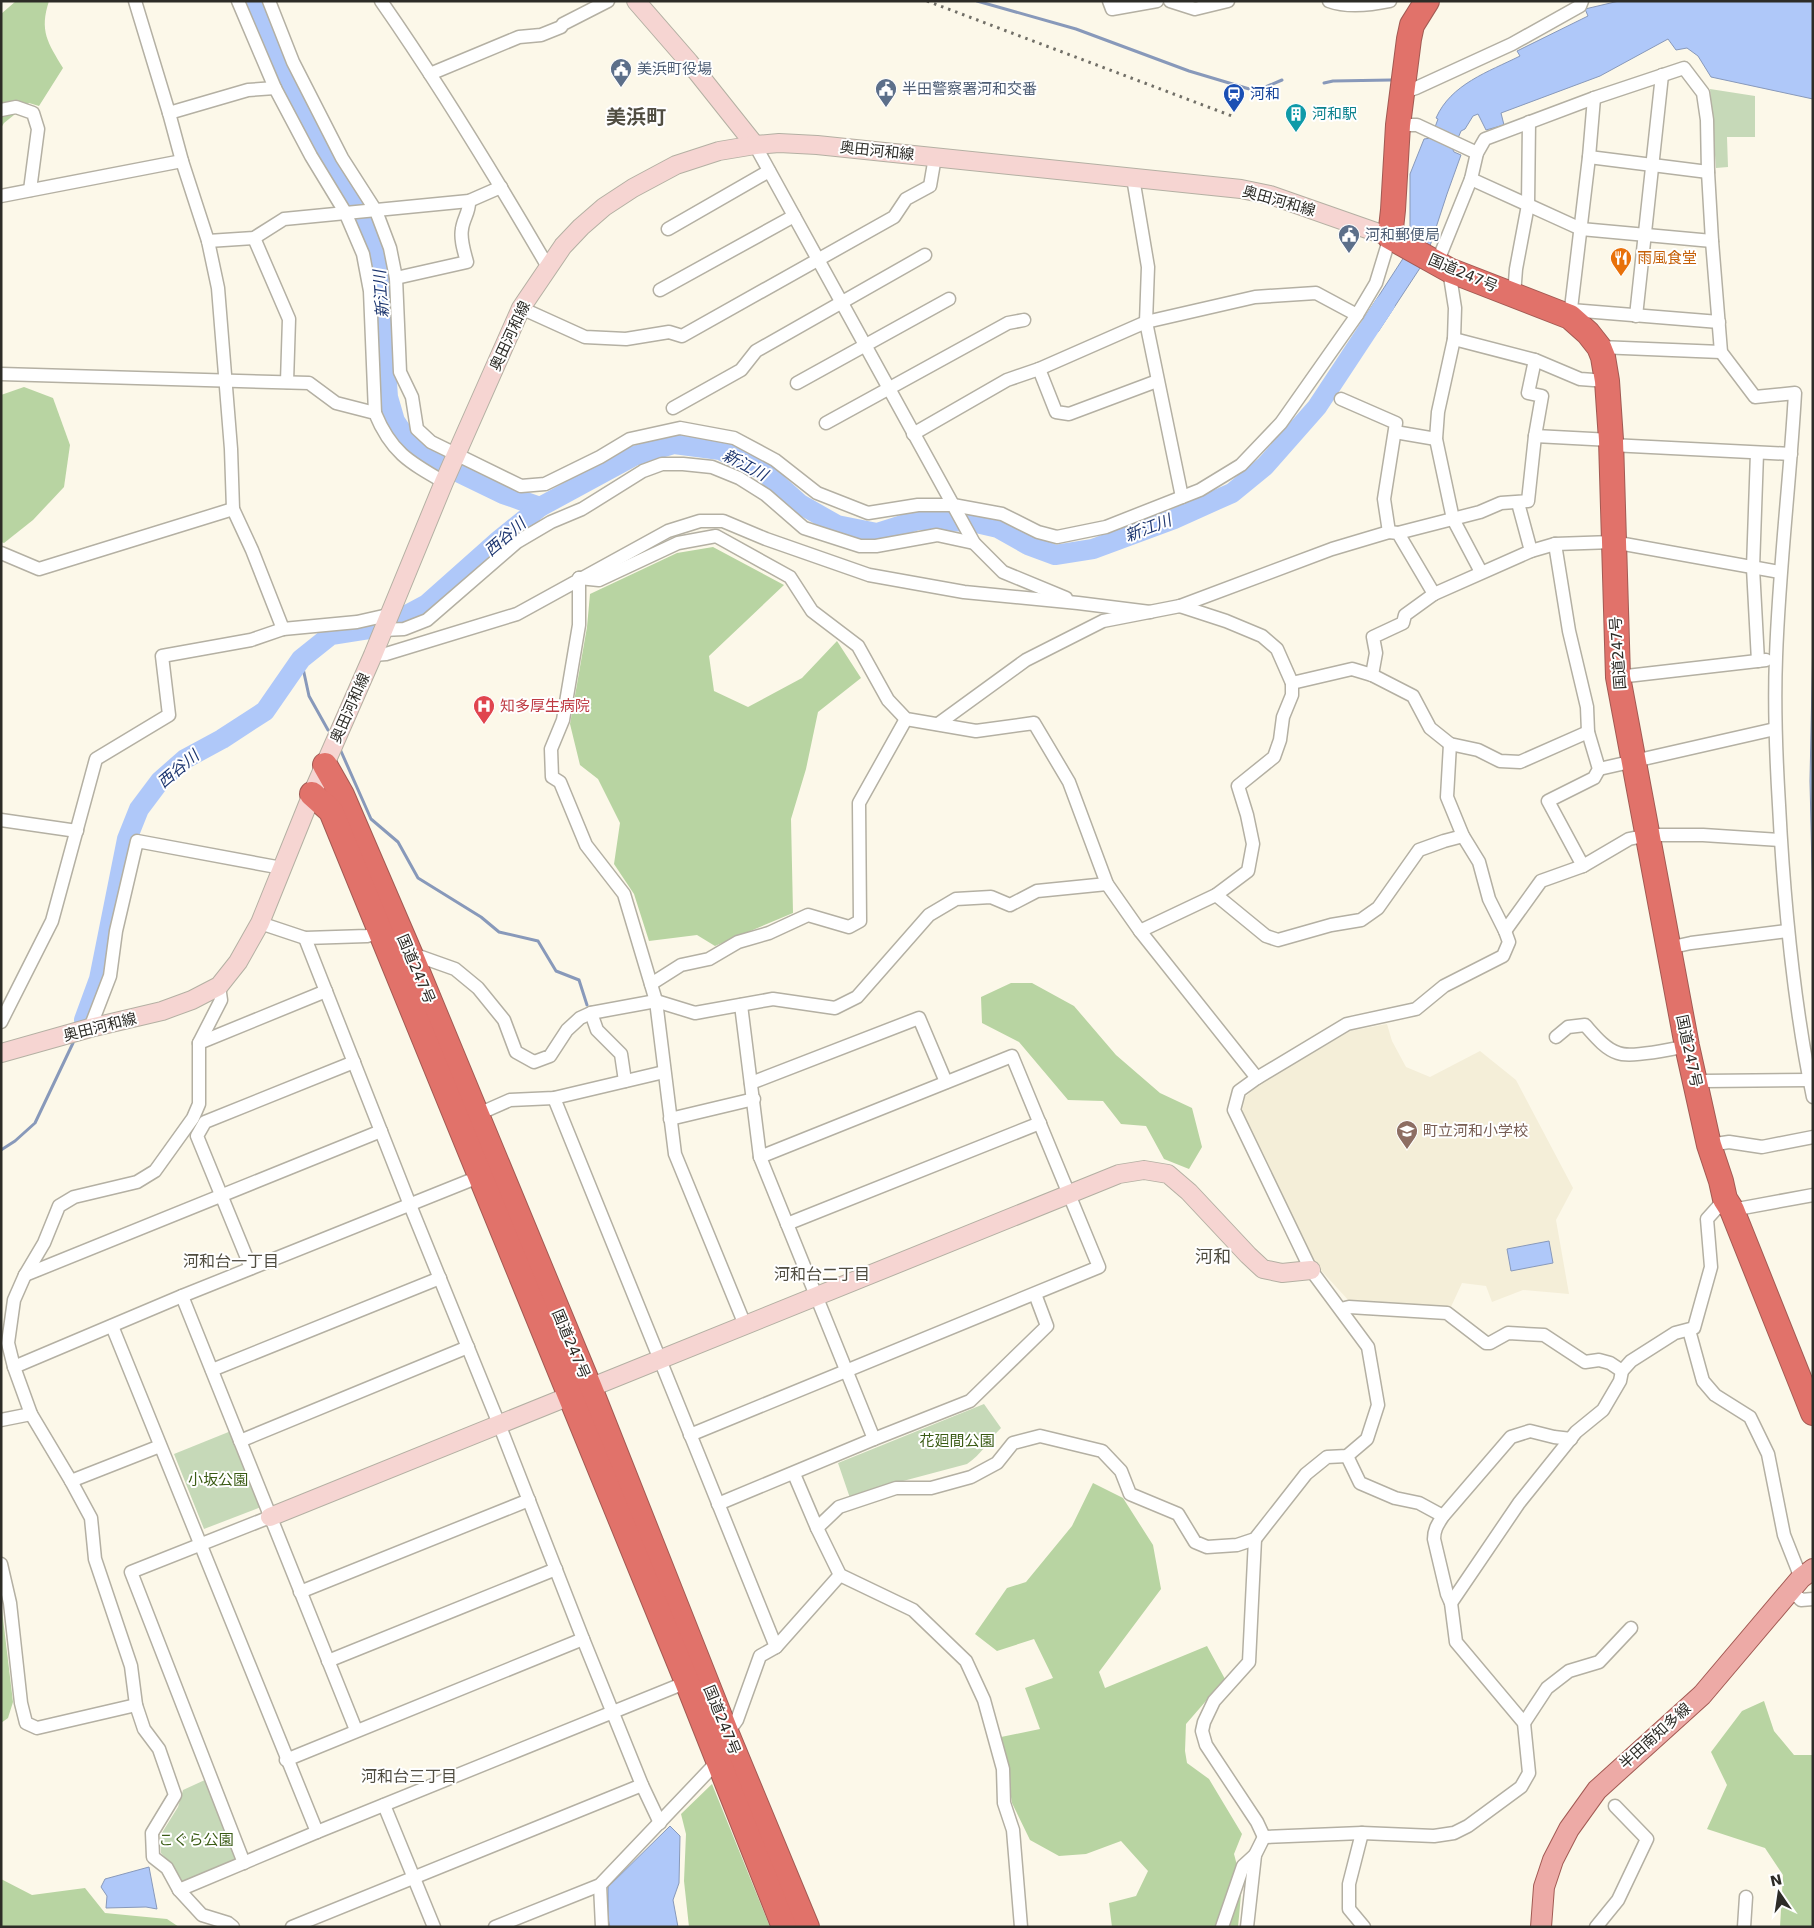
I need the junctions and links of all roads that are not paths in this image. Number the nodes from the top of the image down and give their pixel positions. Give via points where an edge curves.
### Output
1 (135, 1) edge
2 (238, 1) edge
3 (269, 1) edge
4 (381, 1) edge
5 (608, 1) edge
6 (636, 1) edge
7 (1109, 1) edge
8 (1158, 1) edge
9 (1170, 1) edge
10 (1329, 1) edge
11 (1390, 1) edge
12 (1582, 1) edge
13 (1223, 2) edge
14 (1419, 3) edge
15 (430, 74) junction
16 (1662, 75) junction
17 (275, 88) junction
18 (1402, 93) junction
19 (1594, 98) junction
20 (1, 110) edge
21 (169, 113) junction
22 (1529, 122) junction
23 (1407, 125) junction
24 (755, 145) junction
25 (1477, 153) junction
26 (935, 157) junction
27 (1589, 157) junction
28 (182, 162) junction
29 (1651, 165) junction
30 (769, 171) junction
31 (1708, 172) junction
32 (1133, 178) junction
33 (1471, 179) junction
34 (501, 187) junction
35 (30, 190) junction
36 (1, 196) edge
37 (469, 201) junction
38 (1528, 204) junction
39 (348, 211) junction
40 (376, 211) junction
41 (794, 216) junction
42 (668, 229) dead end
43 (1581, 229) junction
44 (1644, 235) junction
45 (254, 238) junction
46 (1395, 240) junction
47 (208, 241) junction
48 (1712, 241) junction
49 (925, 255) dead end
50 (818, 260) junction
51 (1439, 264) junction
52 (548, 267) junction
53 (396, 278) junction
54 (660, 290) dead end
55 (1514, 295) junction
56 (949, 299) dead end
57 (841, 303) junction
58 (521, 308) junction
59 (1570, 313) junction
60 (1357, 316) junction
61 (1636, 316) junction
62 (1024, 320) dead end
63 (1146, 322) junction
64 (1719, 322) junction
65 (1454, 339) junction
66 (865, 346) junction
67 (1598, 347) junction
68 (1721, 352) junction
69 (1536, 360) junction
70 (1039, 369) junction
71 (1, 374) edge
72 (226, 379) junction
73 (1157, 381) junction
74 (1607, 381) junction
75 (287, 382) junction
76 (797, 383) dead end
77 (889, 389) junction
78 (1341, 399) dead end
79 (673, 408) dead end
80 (376, 413) junction
81 (826, 424) dead end
82 (1394, 432) junction
83 (913, 434) junction
84 (1535, 436) junction
85 (1436, 440) junction
86 (1611, 443) junction
87 (1757, 452) junction
88 (457, 454) junction
89 (1791, 454) junction
90 (444, 482) junction
91 (1182, 497) junction
92 (1518, 503) junction
93 (953, 505) junction
94 (233, 509) junction
95 (1453, 519) junction
96 (1394, 533) junction
97 (972, 538) junction
98 (1613, 542) junction
99 (1555, 544) junction
100 (1532, 551) junction
101 (1, 553) edge
102 (1753, 568) junction
103 (1481, 572) junction
104 (1780, 572) junction
105 (579, 578) junction
106 (1434, 594) junction
107 (1078, 603) junction
108 (1180, 606) junction
109 (1150, 612) junction
110 (283, 629) junction
111 (381, 635) junction
112 (1776, 659) junction
113 (1758, 662) junction
114 (1372, 675) junction
115 (1618, 677) junction
116 (1292, 683) junction
117 (906, 719) junction
118 (938, 724) junction
119 (1775, 729) junction
120 (1588, 732) junction
121 (1450, 744) junction
122 (1633, 761) junction
123 (325, 765) junction
124 (1599, 769) junction
125 (312, 794) junction
126 (1, 820) edge
127 (77, 830) junction
128 (1648, 835) junction
129 (1463, 836) junction
130 (1780, 840) junction
131 (1583, 866) junction
132 (282, 868) junction
133 (1107, 884) junction
134 (1216, 896) junction
135 (260, 923) junction
136 (1505, 930) junction
137 (1140, 931) junction
138 (1787, 931) junction
139 (381, 932) junction
140 (305, 938) junction
141 (1668, 948) junction
142 (410, 953) junction
143 (651, 984) junction
144 (219, 986) junction
145 (326, 991) junction
146 (656, 1001) junction
147 (741, 1006) junction
148 (591, 1013) junction
149 (1, 1022) edge
150 (90, 1028) junction
151 (1556, 1037) dead end
152 (199, 1043) junction
153 (1687, 1046) junction
154 (1, 1053) edge
155 (354, 1062) junction
156 (664, 1072) junction
157 (1257, 1078) junction
158 (1809, 1080) junction
159 (625, 1081) junction
160 (946, 1082) junction
161 (751, 1083) junction
162 (1695, 1083) junction
163 (1813, 1097) edge
164 (554, 1098) junction
165 (754, 1099) junction
166 (476, 1115) junction
167 (670, 1119) junction
168 (1040, 1123) junction
169 (381, 1131) junction
170 (1813, 1137) edge
171 (1709, 1145) junction
172 (760, 1157) junction
173 (482, 1176) junction
174 (1070, 1194) junction
175 (221, 1196) junction
176 (1813, 1196) edge
177 (1728, 1204) junction
178 (410, 1205) junction
179 (787, 1224) junction
180 (251, 1268) junction
181 (1311, 1270) junction
182 (25, 1275) junction
183 (440, 1278) junction
184 (1035, 1294) junction
185 (182, 1296) junction
186 (816, 1296) junction
187 (1341, 1309) junction
188 (745, 1325) junction
189 (112, 1326) junction
190 (1689, 1330) junction
191 (468, 1347) junction
192 (662, 1360) junction
193 (14, 1367) junction
194 (212, 1370) junction
195 (847, 1371) junction
196 (1622, 1371) junction
197 (580, 1392) junction
198 (1813, 1413) edge
199 (31, 1414) junction
200 (1, 1420) edge
201 (499, 1424) junction
202 (690, 1435) junction
203 (874, 1438) junction
204 (1572, 1438) junction
205 (240, 1441) junction
206 (160, 1446) junction
207 (1347, 1456) junction
208 (794, 1474) junction
209 (71, 1481) junction
210 (529, 1500) junction
211 (718, 1504) junction
212 (1443, 1516) junction
213 (270, 1517) junction
214 (816, 1528) junction
215 (1255, 1539) junction
216 (199, 1544) junction
217 (1, 1564) edge
218 (556, 1569) junction
219 (840, 1575) junction
220 (1801, 1579) edge
221 (300, 1592) junction
222 (1813, 1599) edge
223 (1451, 1603) junction
224 (1631, 1628) dead end
225 (583, 1639) junction
226 (776, 1647) junction
227 (328, 1661) junction
228 (687, 1682) junction
229 (136, 1705) junction
230 (614, 1712) junction
231 (1524, 1723) junction
232 (356, 1730) junction
233 (727, 1734) junction
234 (286, 1760) junction
235 (718, 1761) junction
236 (642, 1785) junction
237 (384, 1805) junction
238 (1615, 1806) dead end
239 (660, 1822) junction
240 (317, 1832) junction
241 (1362, 1833) junction
242 (1264, 1837) junction
243 (1255, 1855) junction
244 (244, 1863) junction
245 (414, 1878) junction
246 (600, 1885) junction
247 (179, 1890) junction
248 (1746, 1897) dead end
249 (233, 1927) edge
250 (292, 1927) edge
251 (434, 1927) edge
252 (495, 1927) edge
253 (602, 1927) edge
254 (784, 1927) edge
255 (807, 1927) edge
256 (1021, 1927) edge
257 (1222, 1927) edge
258 (1247, 1927) edge
259 (1364, 1927) edge
260 (1541, 1927) edge
261 (1596, 1927) edge
262 (1744, 1927) edge

1 - 21 street
2 - 17 street
3 - 40 street via 293,62 342,158
4 - 15 street
5 - 15 street via 541,36 519,37
6 - 24 main road
7 - 8 street via 1112,9
9 - 13 street via 1195,9
10 - 11 street via 1371,6
12 - 18 street via 1580,6 1512,44
14 - 18 highway via 1409,39
15 - 34 street
16 - 19 street
16 - 29 street
16 - 31 street via 1684,68 1703,93
17 - 21 street via 248,90
17 - 39 street via 311,156
18 - 23 highway
19 - 22 street
19 - 27 street
20 - 35 street via 16,107 33,113 38,130
21 - 28 street
22 - 25 street via 1485,139
22 - 38 street
23 - 25 street
23 - 46 highway
24 - 26 main road, 奥田河和線 via 817,145
24 - 30 street
24 - 52 main road, 奥田河和線 via 719,151 676,165 633,188 581,227
25 - 33 street
26 - 32 main road, 奥田河和線
26 - 50 street via 930,186 906,200 894,217
27 - 29 street
27 - 43 street
28 - 35 street
28 - 47 street
29 - 31 street
29 - 44 street
30 - 41 street
30 - 42 street
31 - 48 street
32 - 46 main road, 奥田河和線 via 1260,193
32 - 63 street via 1148,267
33 - 38 street
33 - 51 street
34 - 37 street
34 - 52 street
35 - 36 street
37 - 40 street
37 - 53 street via 462,228 467,262
38 - 43 street
38 - 55 street
39 - 40 street
39 - 45 street via 284,219
39 - 80 street via 363,254 370,291
40 - 53 street via 390,248
41 - 50 street
41 - 54 street
43 - 44 street
43 - 59 street
44 - 48 street
44 - 61 street
45 - 47 street
45 - 75 street via 288,319
46 - 51 highway, 国道247号
46 - 60 street
47 - 72 street via 218,288
48 - 64 street
49 - 57 street
50 - 57 street
50 - 58 street via 682,336 669,332 626,339 585,337
51 - 55 highway, 国道247号
51 - 65 street via 1454,308
52 - 58 main road, 奥田河和線
53 - 88 street via 400,372 412,397 417,429 431,442
55 - 59 highway, 国道247号
56 - 66 street
57 - 66 street
57 - 79 street via 756,351 740,370
58 - 88 main road, 奥田河和線
59 - 61 street
59 - 67 highway, 国道247号
60 - 63 street via 1316,293 1255,297
60 - 91 street via 1281,423 1248,458 1200,490
61 - 64 street
62 - 77 street via 1008,323
63 - 70 street
63 - 73 street
64 - 68 street
65 - 69 street
65 - 85 street via 1438,412
66 - 76 street
66 - 77 street
67 - 68 street
67 - 74 highway, 国道247号
68 - 89 street via 1755,397 1795,393
69 - 74 street via 1580,379
69 - 84 street via 1528,393 1542,396
70 - 73 street via 1056,412 1069,414
70 - 83 street via 1007,380
71 - 72 street
72 - 75 street
72 - 94 street
73 - 91 street
74 - 86 highway, 国道247号
75 - 80 street via 309,383 336,403
77 - 81 street
77 - 83 street
78 - 82 street via 1396,423
80 - 90 street via 383,433 408,461
82 - 85 street
82 - 96 street via 1384,499
83 - 93 street
84 - 86 street
84 - 92 street via 1528,502
85 - 95 street
86 - 87 street
86 - 98 highway, 国道247号
87 - 89 street
87 - 102 street
88 - 90 main road, 奥田河和線
88 - 93 street via 521,486 545,484 630,438 680,428 734,438 776,460 817,493 868,513 918,505
89 - 104 street
90 - 111 main road, 奥田河和線
91 - 93 street via 1106,527 1057,537 1038,532 1002,514
92 - 95 street via 1501,503
92 - 100 street
93 - 97 street
94 - 101 street via 39,569
94 - 110 street
95 - 96 street
95 - 103 street
96 - 106 street
96 - 108 street via 1332,549
97 - 107 street via 1004,572
97 - 111 street via 937,536 860,546 804,528 739,478 712,467 662,464 643,471 582,509 517,542 427,620
98 - 99 street
98 - 102 street
98 - 115 highway, 国道247号
99 - 100 street
99 - 120 street via 1569,631 1587,707
100 - 103 street
102 - 104 street
102 - 113 street
103 - 106 street
104 - 112 street
105 - 107 street via 668,531 700,521 723,521 869,575 964,592
105 - 111 street via 517,614 386,654
105 - 117 street via 599,580 678,543 716,536 790,577 812,611 858,646 888,700
105 - 143 street via 579,625 564,720 551,749 552,777 560,782 586,845 624,894
106 - 114 street via 1404,615 1403,623 1373,638 1376,654
107 - 109 street
108 - 109 street
108 - 116 street via 1262,636 1277,650
109 - 118 street via 1103,621 1026,660
110 - 111 street via 357,622
110 - 127 street via 251,640 162,656 169,714 96,760
111 - 123 main road, 奥田河和線
112 - 113 street
112 - 119 street
113 - 115 street
114 - 116 street via 1352,669
114 - 121 street via 1413,696 1430,728
115 - 122 highway, 国道247号
116 - 134 street via 1292,695 1274,757 1238,786 1253,844 1248,871
117 - 118 street
117 - 143 street via 859,802 860,921 849,927 808,915 769,933 738,942 709,959 681,965
118 - 133 street via 976,731 1034,723 1069,782
119 - 122 street
119 - 130 street
120 - 121 street via 1520,762 1500,761 1478,750
120 - 124 street
121 - 129 street via 1446,797
122 - 124 street
122 - 128 highway, 国道247号
123 - 125 main road, 奥田河和線
123 - 142 highway, 国道247号 via 342,795
124 - 131 street via 1594,778 1548,801
125 - 132 main road, 奥田河和線
125 - 139 highway, 国道247号 via 331,811
126 - 127 street
127 - 149 street via 52,921
128 - 130 street
128 - 131 street via 1630,839
128 - 141 highway, 国道247号
129 - 134 street via 1419,850 1378,908 1361,920 1278,940 1266,936
129 - 136 street via 1479,862 1489,899
130 - 138 street
131 - 136 street via 1542,881
132 - 135 main road, 奥田河和線
132 - 150 street via 137,841 116,931 110,976
133 - 137 street
133 - 147 street via 1037,891 1010,905 991,897 956,899 929,915 857,997 835,1008 773,999
134 - 137 street
135 - 140 street
135 - 144 main road, 奥田河和線 via 238,962
136 - 157 street via 1509,942 1503,956 1444,986 1416,1009 1347,1024
137 - 157 street
138 - 141 street
138 - 158 street
139 - 140 street via 367,936
139 - 173 highway, 国道247号
140 - 145 street
141 - 153 highway, 国道247号
142 - 148 street via 454,969 478,988 504,1020 516,1052 534,1062 550,1056 567,1030
142 - 166 highway, 国道247号
143 - 146 street
144 - 150 main road, 奥田河和線 via 162,1011
144 - 152 street via 221,1000
145 - 152 street
145 - 155 street
146 - 147 street via 695,1013
146 - 148 street
146 - 156 street
147 - 161 street
148 - 159 street via 597,1030 620,1054
150 - 154 main road, 奥田河和線
151 - 153 street via 1568,1027 1586,1025 1618,1054
152 - 182 street via 199,1104 194,1118 155,1171 137,1182 74,1197 59,1206 44,1243
153 - 162 highway, 国道247号
155 - 169 street
155 - 175 street via 205,1122 197,1136
156 - 159 street
156 - 167 street
157 - 181 street via 1239,1092 1234,1110
158 - 162 street
158 - 163 street
159 - 164 street
160 - 161 street via 919,1018
160 - 168 street via 1012,1056
160 - 172 street
161 - 165 street
162 - 171 highway, 国道247号
164 - 166 street via 510,1100
164 - 192 street
165 - 167 street
165 - 172 street
166 - 197 highway, 国道247号
167 - 188 street via 675,1154
168 - 174 street
168 - 179 street
169 - 175 street
169 - 178 street
170 - 171 street via 1762,1147 1729,1142
171 - 177 highway, 国道247号
172 - 179 street
173 - 178 street
173 - 197 highway, 国道247号
174 - 181 main road via 1119,1174 1144,1170 1168,1174 1263,1269 1282,1273
174 - 184 street via 1099,1267
174 - 186 main road
175 - 180 street
175 - 182 street
176 - 177 street
177 - 190 street via 1707,1219 1710,1267 1694,1328
177 - 198 highway, 国道247号
178 - 180 street
178 - 183 street
179 - 186 street
180 - 185 street
181 - 187 street
182 - 193 street via 14,1300 8,1343
183 - 191 street
183 - 194 street
184 - 195 street
184 - 203 street via 1047,1326 970,1401
185 - 189 street
185 - 194 street
186 - 188 main road
186 - 195 street
187 - 196 street via 1447,1313 1486,1343 1508,1332 1544,1335 1586,1362 1610,1362
187 - 207 street via 1368,1347 1378,1405 1367,1440
188 - 192 main road
189 - 193 street
189 - 206 street
190 - 196 street via 1675,1333 1631,1361
190 - 220 street via 1703,1381 1715,1395 1750,1417 1768,1454 1784,1535
191 - 201 street
191 - 205 street
192 - 197 main road
192 - 202 street
193 - 199 street
194 - 205 street
195 - 202 street
195 - 203 street
196 - 204 street via 1620,1381 1603,1410
197 - 201 main road
197 - 228 highway, 国道247号
197 - 233 highway, 国道247号
199 - 200 street
199 - 209 street
201 - 210 street
201 - 213 main road
202 - 211 street
203 - 208 street
204 - 212 street via 1530,1431 1510,1437
204 - 223 street via 1519,1503
205 - 213 street
206 - 209 street
206 - 216 street
207 - 212 street via 1360,1483 1395,1498 1420,1503
207 - 215 street via 1327,1457 1306,1474
208 - 211 street
208 - 214 street
209 - 229 street via 91,1518 95,1559 131,1666
210 - 218 street
210 - 221 street
211 - 226 street
212 - 223 street via 1434,1539 1446,1594
213 - 216 street
213 - 221 street
214 - 215 street via 839,1507 896,1488 931,1488 971,1478 997,1463 1013,1443 1040,1436 1102,1451 1121,1471 1130,1494 1178,1514 1195,1542 1207,1547 1237,1546
214 - 219 street
215 - 242 street via 1249,1662 1214,1700 1202,1731 1206,1745
216 - 234 street
216 - 244 street via 131,1572
217 - 229 street via 10,1603 26,1724 37,1728
218 - 225 street
218 - 227 street
219 - 226 street
219 - 256 street via 913,1610 966,1661 984,1700 1004,1769 1004,1803 1013,1830
220 - 222 street via 1801,1600
220 - 260 main road, 半田南知多線 via 1702,1695 1597,1790 1569,1829 1553,1860 1544,1887
221 - 227 street
223 - 231 street via 1456,1642
224 - 231 street via 1599,1662 1569,1670 1547,1688
225 - 230 street
225 - 232 street
226 - 233 street via 760,1656 737,1720
227 - 232 street
228 - 230 street
228 - 235 highway, 国道247号
229 - 247 street via 144,1729 159,1749 175,1795 152,1833 153,1857 167,1868
230 - 236 street
230 - 237 street
231 - 241 street via 1529,1773 1520,1787 1468,1826 1454,1833 1434,1836
232 - 234 street
233 - 255 highway, 国道247号
234 - 240 street
235 - 239 street
235 - 254 highway, 国道247号
236 - 239 street
236 - 245 street
237 - 240 street
237 - 245 street
238 - 261 street via 1647,1839 1618,1900
239 - 246 street
240 - 244 street
241 - 242 street
241 - 259 street via 1349,1884 1349,1909
242 - 243 street
243 - 257 street via 1243,1866
243 - 258 street
244 - 247 street
245 - 250 street
245 - 251 street
246 - 252 street
246 - 253 street
247 - 249 street via 202,1915
248 - 262 street

